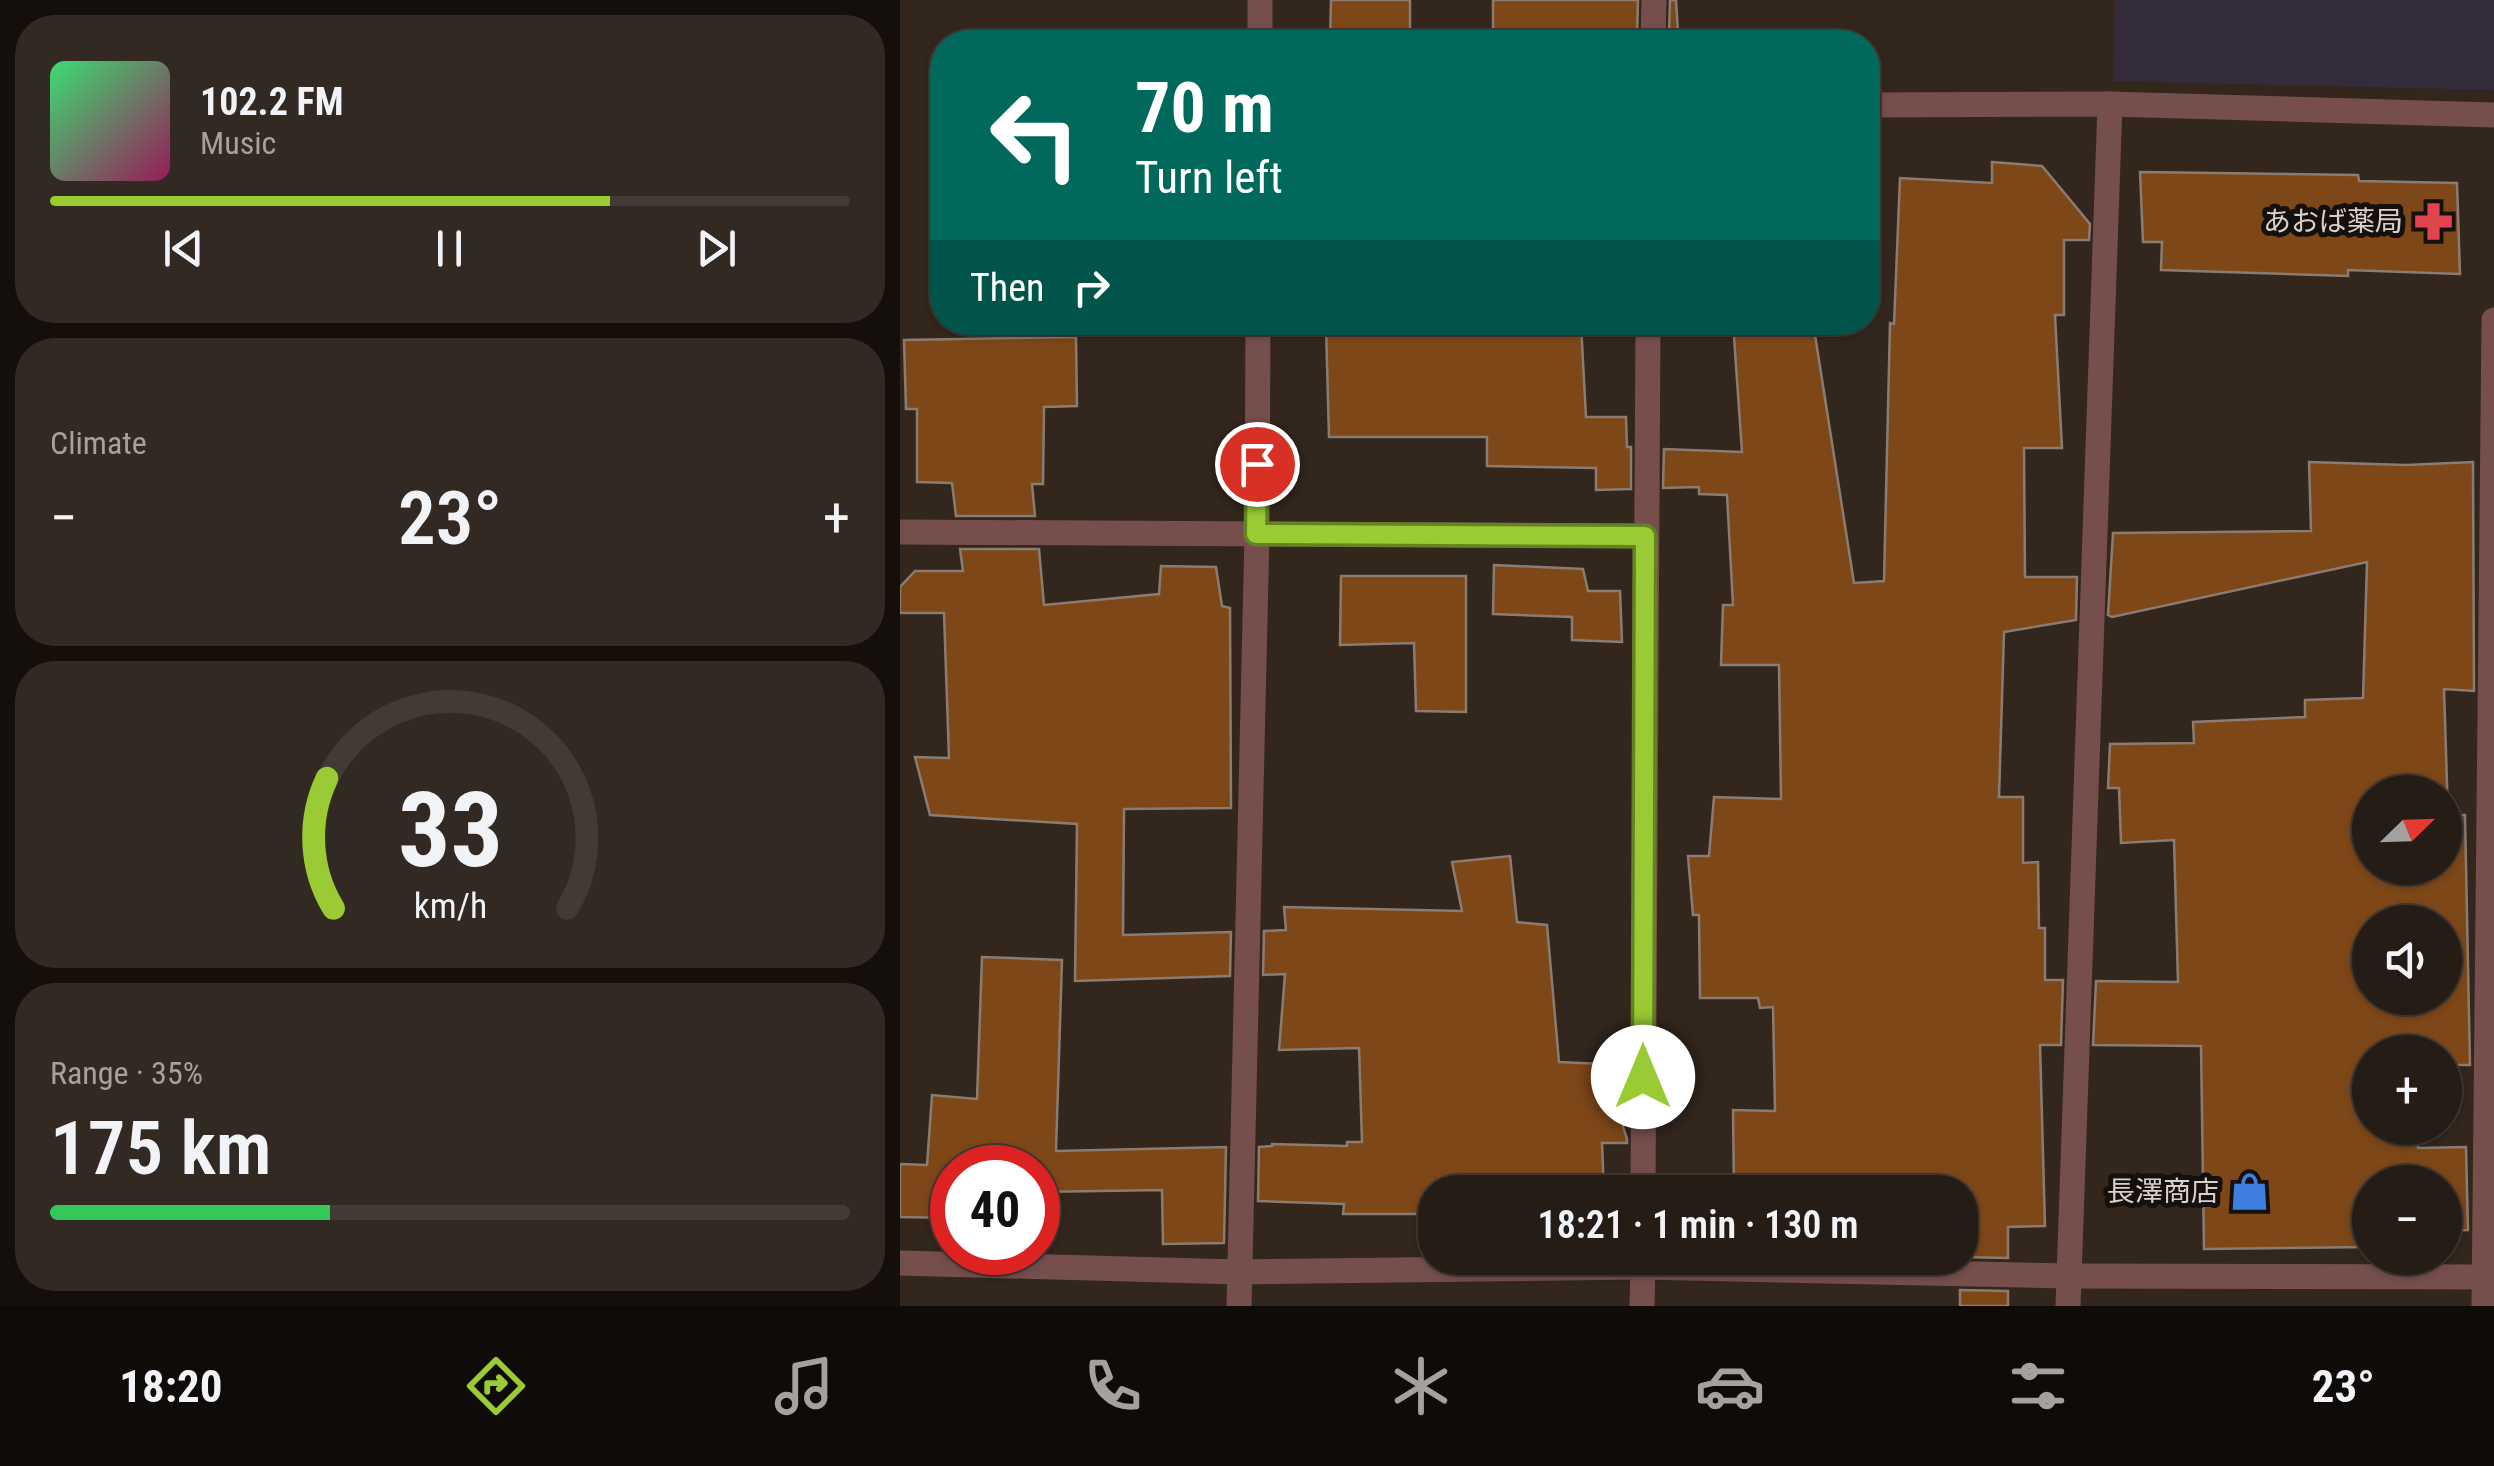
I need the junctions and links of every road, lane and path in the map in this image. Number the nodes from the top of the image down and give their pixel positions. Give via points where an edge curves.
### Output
1 (1260, 0) edge
2 (1654, 0) edge
3 (1260, 30) edge
4 (1653, 30) edge
5 (2110, 104) junction
6 (1880, 106) edge
7 (2494, 114) edge
8 (2494, 320) edge
9 (1258, 335) edge
10 (1648, 335) edge
11 (900, 532) edge
12 (1256, 534) junction
13 (1645, 536) junction
14 (1643, 1175) edge
15 (900, 1263) edge
16 (1418, 1268) edge
17 (1239, 1272) junction
18 (1978, 1273) edge
19 (1642, 1275) edge
20 (2068, 1276) junction
21 (2489, 1277) edge
22 (1239, 1306) edge
23 (1642, 1306) edge
24 (2068, 1306) edge
25 (2484, 1306) edge

1 - 3 street
2 - 4 street
5 - 6 street
5 - 7 street
5 - 20 street
8 - 21 street
9 - 12 street
10 - 13 street
11 - 12 street
12 - 13 street
12 - 17 street
13 - 14 street
15 - 17 street
16 - 17 street
17 - 22 street
18 - 20 street
19 - 23 street
20 - 21 street
20 - 24 street
21 - 25 street

